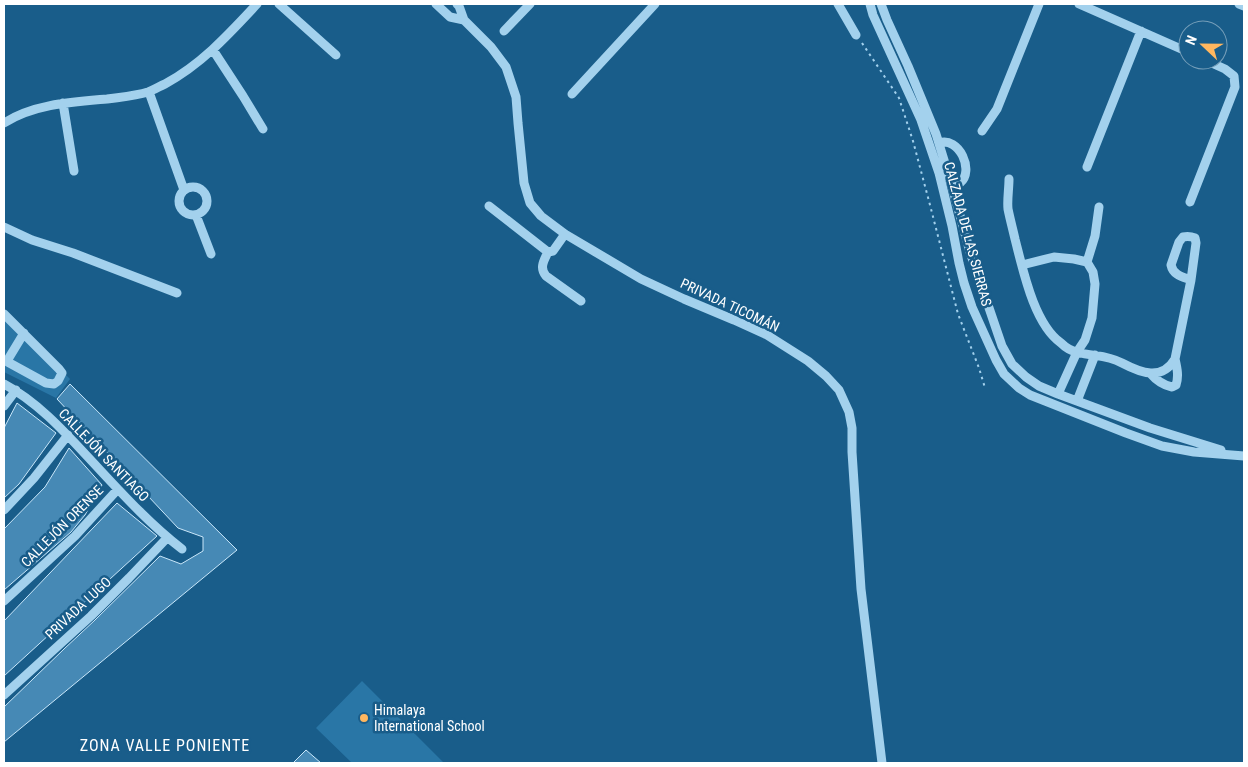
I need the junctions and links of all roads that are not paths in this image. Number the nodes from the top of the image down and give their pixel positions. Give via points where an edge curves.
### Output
1 (257, 4) edge
2 (279, 4) edge
3 (436, 4) edge
4 (457, 4) edge
5 (530, 4) edge
6 (655, 4) edge
7 (838, 4) edge
8 (870, 4) edge
9 (881, 4) edge
10 (1038, 4) edge
11 (1079, 4) edge
12 (1239, 4) edge
13 (1244, 6) edge
14 (464, 20) junction
15 (504, 31) dead end
16 (1141, 31) junction
17 (856, 35) road end
18 (1178, 48) edge
19 (213, 50) junction
20 (336, 55) dead end
21 (1225, 70) edge
22 (149, 92) junction
23 (572, 94) dead end
24 (63, 103) junction
25 (4, 123) edge
26 (263, 129) dead end
27 (982, 132) dead end
28 (939, 142) junction
29 (1087, 167) dead end
30 (74, 172) dead end
31 (1009, 179) dead end
32 (952, 186) junction
33 (184, 190) junction
34 (1190, 202) dead end
35 (489, 206) dead end
36 (1099, 207) dead end
37 (196, 215) junction
38 (4, 226) edge
39 (565, 234) junction
40 (548, 252) junction
41 (211, 254) dead end
42 (1087, 262) junction
43 (1022, 264) junction
44 (1191, 280) junction
45 (177, 293) dead end
46 (581, 301) dead end
47 (4, 314) edge
48 (24, 333) junction
49 (1077, 352) junction
50 (1095, 355) junction
51 (1175, 359) junction
52 (5, 360) edge
53 (1150, 373) junction
54 (4, 384) edge
55 (16, 390) junction
56 (1058, 394) junction
57 (1077, 401) junction
58 (4, 406) edge
59 (68, 435) junction
60 (1195, 447) junction
61 (1242, 455) edge
62 (118, 489) junction
63 (4, 510) edge
64 (167, 538) junction
65 (182, 549) dead end
66 (4, 601) edge
67 (4, 695) edge
68 (882, 763) edge

1 - 19 street
2 - 20 street
3 - 14 street via 450,16
4 - 14 street
5 - 15 street
6 - 23 street
7 - 17 street
8 - 60 street, CALZADA DE LAS SIERRAS via 921,120 939,173 964,283 986,340 1004,374 1019,388 1051,405 1162,446
9 - 28 street, CALZADA DE LAS SIERRAS
10 - 27 street via 997,109
11 - 16 street
12 - 13 street
14 - 39 street, PRIVADA TICOMÁN via 491,47 506,68 516,98 524,183 530,203
16 - 18 street
16 - 29 street
19 - 22 street via 174,79
19 - 26 street
21 - 34 street via 1234,76 1235,87
22 - 24 street
22 - 33 street
24 - 25 street via 28,112
24 - 30 street
28 - 32 street, CALZADA DE LAS SIERRAS
28 - 32 street via 952,143 963,156 965,173 961,182
31 - 43 street via 1008,208
32 - 56 street, CALZADA DE LAS SIERRAS via 970,252 1002,346 1012,364 1026,378
33 - 37 street via 180,194 179,205 186,214
33 - 37 street via 195,187 204,193 207,204
35 - 40 street
36 - 42 street
37 - 41 street
38 - 45 street via 32,240
39 - 40 street via 553,252
39 - 68 street, PRIVADA TICOMÁN via 641,279 767,335 808,361 839,390 850,412 852,428 861,589
40 - 46 street via 542,265 543,272
42 - 43 street via 1054,257
42 - 49 street via 1095,284 1092,318
43 - 49 street via 1041,319 1059,342
44 - 44 street via 1196,244 1195,238 1186,236 1179,242 1171,268
44 - 51 street
47 - 48 street
48 - 52 street
48 - 52 street via 59,369 61,377 54,384 46,383
49 - 50 street
49 - 56 street
50 - 53 street via 1113,358
50 - 57 street
51 - 53 street via 1166,370
51 - 53 street via 1178,370 1176,386 1165,386
54 - 55 street, CALLEJÓN SANTIAGO
55 - 58 street
55 - 59 street, CALLEJÓN SANTIAGO
56 - 57 street, CALZADA DE LAS SIERRAS
57 - 60 street, CALZADA DE LAS SIERRAS
59 - 62 street, CALLEJÓN SANTIAGO
59 - 63 street
60 - 61 street, CALZADA DE LAS SIERRAS
62 - 64 street, CALLEJÓN SANTIAGO
62 - 66 street, CALLEJÓN ORENSE via 75,536
64 - 65 street, CALLEJÓN SANTIAGO
64 - 67 street, PRIVADA LUGO via 91,616

